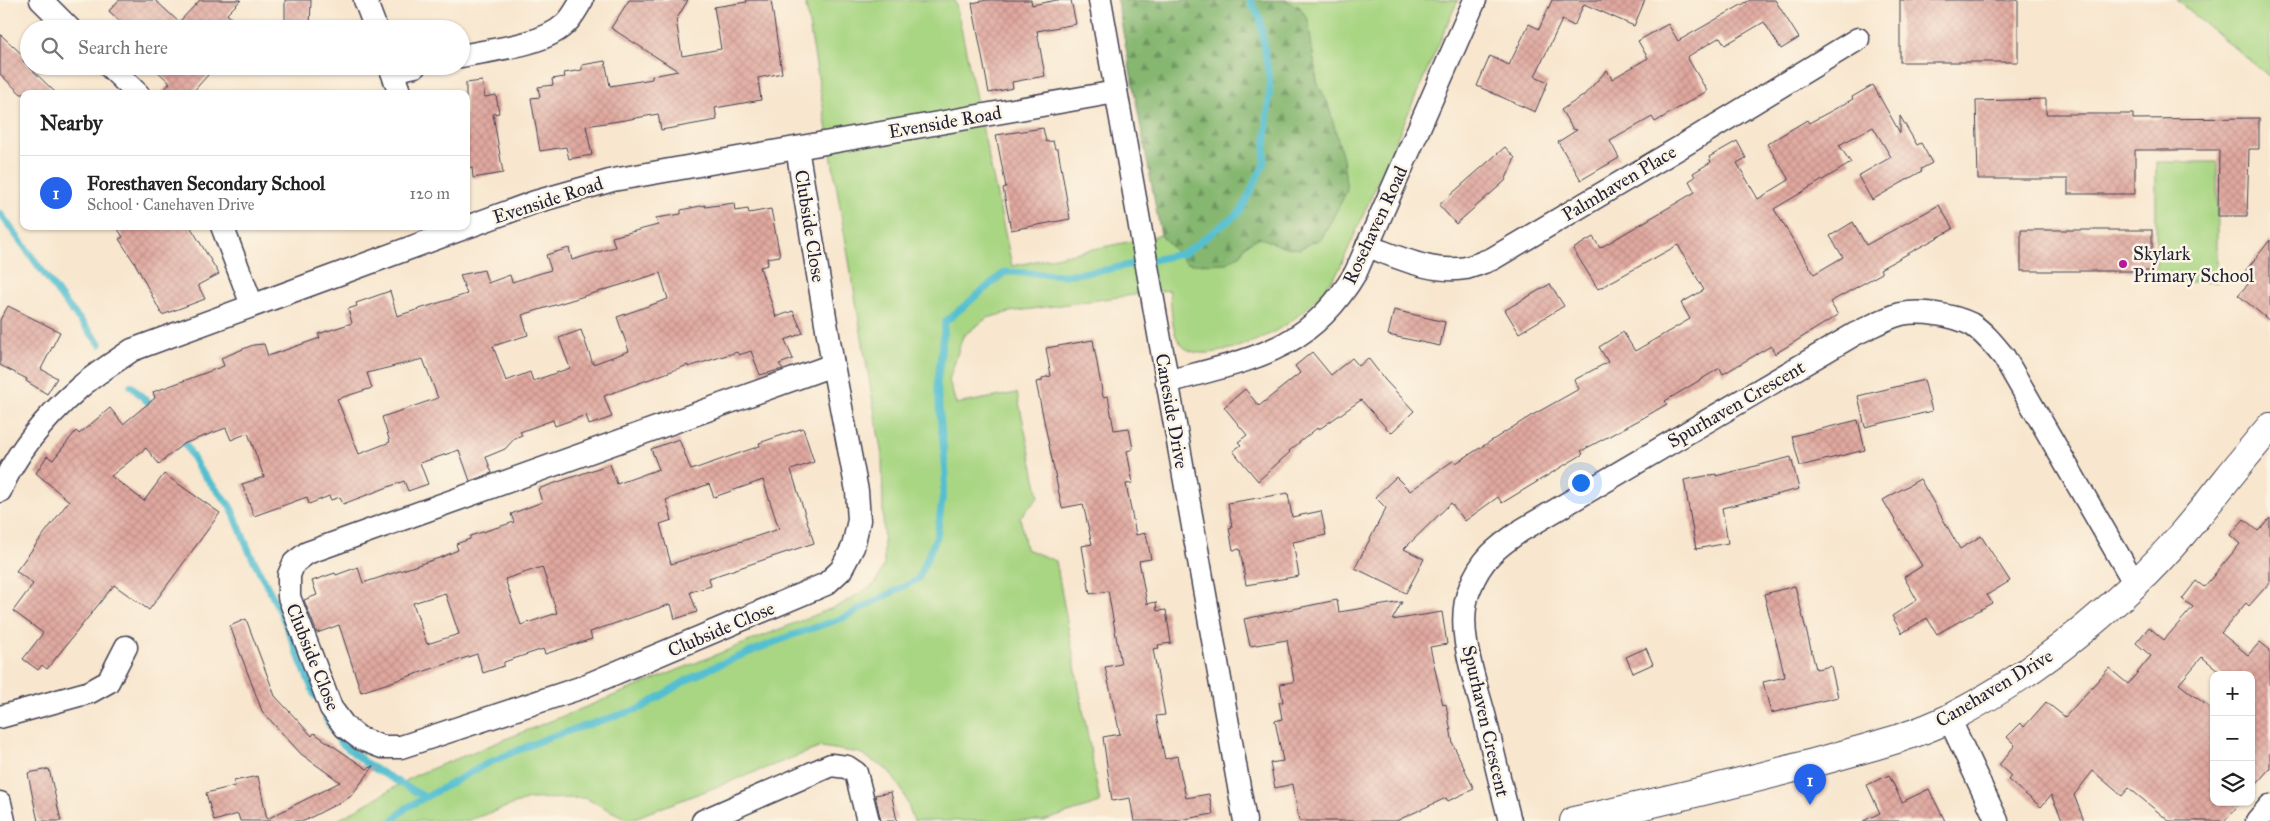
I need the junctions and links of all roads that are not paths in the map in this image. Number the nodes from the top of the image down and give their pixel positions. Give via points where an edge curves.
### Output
1 (41, 0) edge
2 (366, 0) edge
3 (582, 0) edge
4 (1100, 0) edge
5 (1475, 0) edge
6 (61, 20) edge
7 (373, 20) edge
8 (1858, 39) dead end
9 (470, 54) edge
10 (118, 75) edge
11 (393, 75) edge
12 (134, 90) edge
13 (399, 90) edge
14 (1116, 92) junction
15 (797, 148) junction
16 (470, 223) edge
17 (224, 230) edge
18 (447, 230) edge
19 (1367, 246) junction
20 (252, 305) junction
21 (833, 365) junction
22 (1168, 382) junction
23 (2270, 427) edge
24 (0, 491) edge
25 (2135, 584) junction
26 (126, 647) dead end
27 (0, 717) edge
28 (1949, 718) junction
29 (0, 803) edge
30 (2270, 806) edge
31 (4, 821) edge
32 (703, 821) edge
33 (868, 821) edge
34 (1245, 821) edge
35 (1510, 821) edge
36 (1574, 821) edge
37 (1997, 821) edge
38 (2257, 821) edge

1 - 6 street
2 - 7 street
3 - 9 street via 564,26 552,34
4 - 14 street, Caneside Drive
5 - 19 street, Rosehaven Road
8 - 19 street, Palmhaven Place via 1492,259 1466,268 1442,270
10 - 12 street
11 - 13 street
14 - 15 street, Evenside Road
14 - 22 street, Caneside Drive
15 - 16 street, Evenside Road via 613,180
15 - 21 street, Clubside Close
17 - 20 street
18 - 20 street, Evenside Road
19 - 22 street, Rosehaven Road via 1342,295 1303,334 1265,354
20 - 24 street, Evenside Road via 132,350 80,388 42,426 8,472
21 - 21 street, Clubside Close via 857,492 858,520 853,547 841,570 826,584 580,688 402,747 382,746 361,739 345,727 331,708 288,597 294,563 307,553
22 - 34 street, Caneside Drive
23 - 25 street, Canehaven Drive
25 - 28 street, Canehaven Drive via 2036,667
25 - 35 street, Spurhaven Crescent via 2004,356 1988,337 1970,324 1948,317 1903,314 1883,320 1522,530 1494,550 1480,566 1469,590 1464,614 1466,644
26 - 27 street via 108,682 90,692
28 - 36 street, Canehaven Drive via 1882,744
28 - 37 street
29 - 31 street
30 - 38 street
32 - 33 street via 823,768 840,765 856,773

